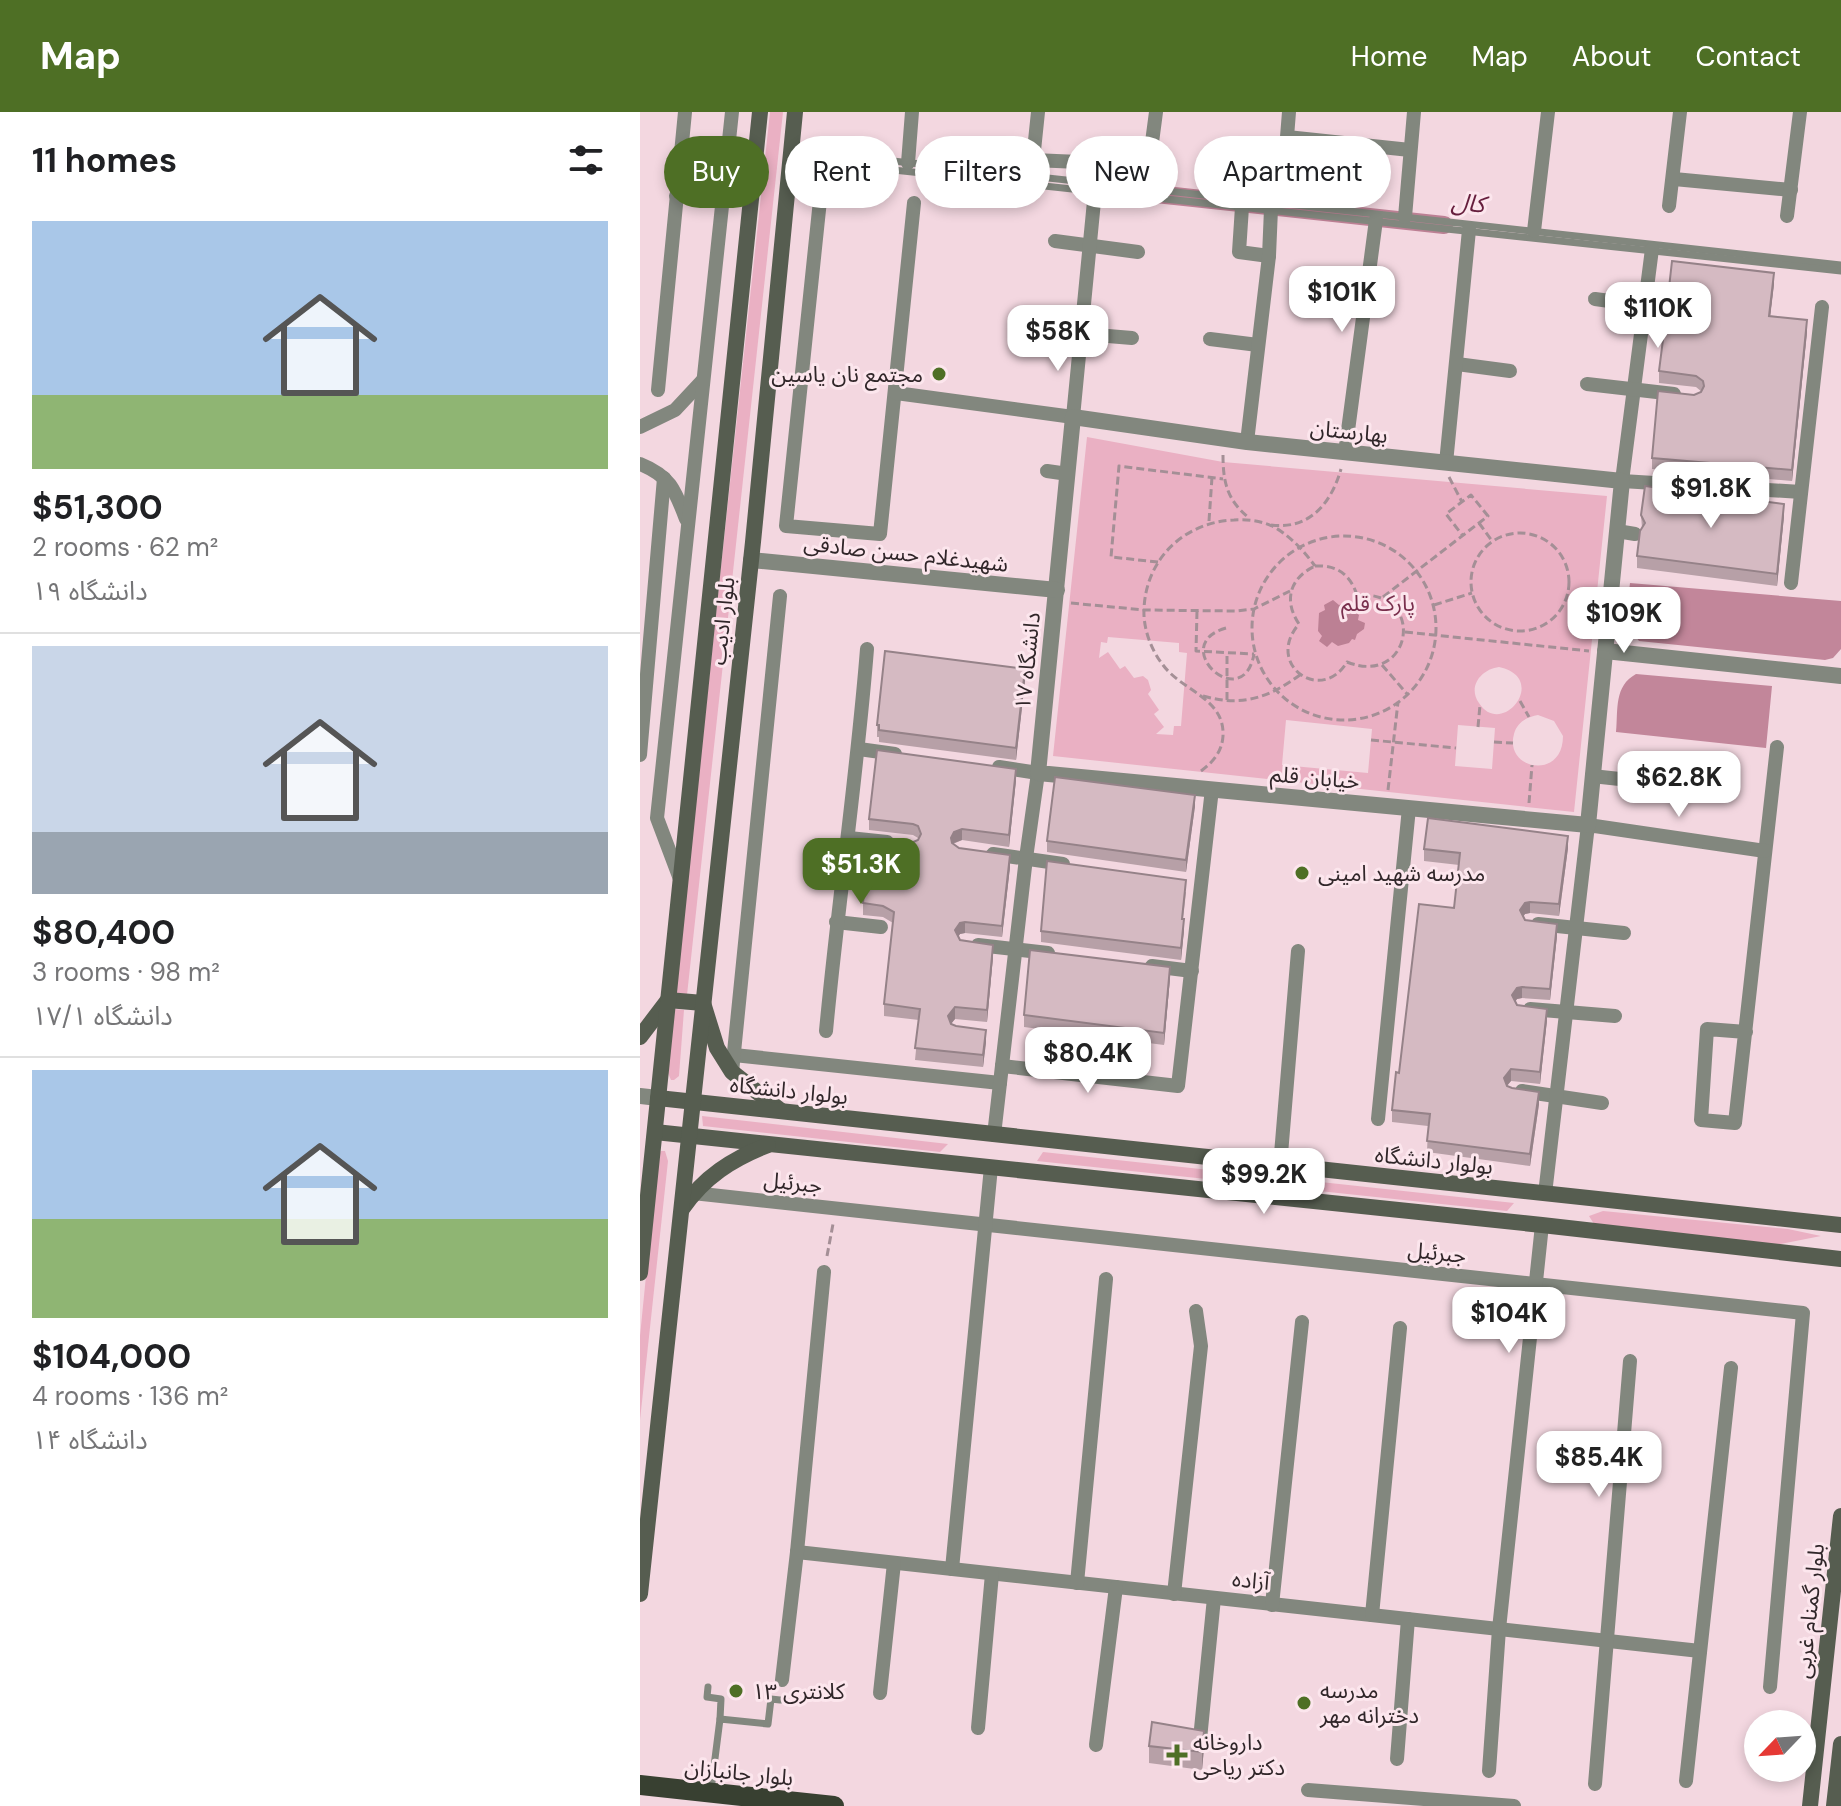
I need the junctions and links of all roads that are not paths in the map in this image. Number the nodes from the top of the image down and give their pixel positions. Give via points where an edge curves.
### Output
1 (685, 112) edge
2 (732, 112) edge
3 (760, 112) edge
4 (795, 112) edge
5 (912, 112) edge
6 (1038, 112) edge
7 (1156, 112) edge
8 (1289, 112) edge
9 (1414, 112) edge
10 (1548, 112) edge
11 (1680, 112) edge
12 (1800, 112) edge
13 (682, 136) edge
14 (729, 136) edge
15 (793, 136) edge
16 (1410, 150) junction
17 (899, 162) edge
18 (908, 163) junction
19 (899, 170) edge
20 (1674, 179) junction
21 (1066, 188) edge
22 (1791, 190) junction
23 (914, 203) dead end
24 (1669, 206) dead end
25 (675, 208) edge
26 (722, 208) edge
27 (786, 208) edge
28 (819, 208) edge
29 (1093, 208) edge
30 (1242, 208) edge
31 (1256, 208) edge
32 (1271, 209) junction
33 (1787, 216) dead end
34 (1405, 217) junction
35 (1376, 220) junction
36 (1469, 230) junction
37 (1534, 231) junction
38 (1055, 241) dead end
39 (1090, 246) junction
40 (1652, 249) junction
41 (1138, 252) dead end
42 (1269, 256) junction
43 (1841, 268) edge
44 (1595, 299) dead end
45 (1645, 306) junction
46 (1822, 307) dead end
47 (1699, 314) edge
48 (1036, 330) dead end
49 (1082, 334) junction
50 (1132, 338) dead end
51 (1210, 339) dead end
52 (1258, 345) junction
53 (1457, 364) junction
54 (1510, 371) dead end
55 (704, 380) junction
56 (1587, 384) dead end
57 (1634, 389) junction
58 (658, 390) dead end
59 (896, 393) junction
60 (1694, 397) edge
61 (1073, 417) junction
62 (640, 427) edge
63 (1247, 442) junction
64 (1345, 453) junction
65 (1446, 463) junction
66 (640, 464) edge
67 (1047, 471) dead end
68 (1068, 474) junction
69 (664, 478) junction
70 (1622, 481) junction
71 (1801, 492) junction
72 (688, 524) junction
73 (1617, 531) junction
74 (1635, 534) dead end
75 (751, 560) junction
76 (1791, 583) dead end
77 (780, 596) dead end
78 (1056, 596) junction
79 (867, 649) dead end
80 (1605, 651) junction
81 (1841, 676) edge
82 (1777, 747) dead end
83 (859, 749) junction
84 (640, 755) edge
85 (904, 755) edge
86 (978, 765) edge
87 (1038, 773) junction
88 (1592, 776) junction
89 (1638, 781) dead end
90 (1204, 788) junction
91 (1409, 808) junction
92 (1588, 825) junction
93 (849, 838) junction
94 (895, 843) edge
95 (974, 851) edge
96 (1765, 851) junction
97 (1026, 858) junction
98 (1084, 867) edge
99 (680, 880) junction
100 (836, 922) junction
101 (1530, 923) edge
102 (881, 927) dead end
103 (1574, 928) junction
104 (1624, 933) dead end
105 (965, 943) edge
106 (1015, 949) junction
107 (1298, 951) dead end
108 (1059, 955) edge
109 (1133, 964) edge
110 (1192, 971) junction
111 (668, 1000) junction
112 (703, 1003) junction
113 (1522, 1008) edge
114 (1565, 1012) junction
115 (1615, 1016) dead end
116 (826, 1031) dead end
117 (990, 1032) dead end
118 (1746, 1032) junction
119 (1005, 1034) junction
120 (640, 1037) edge
121 (733, 1064) junction
122 (1002, 1066) junction
123 (1000, 1083) junction
124 (1514, 1090) edge
125 (640, 1096) edge
126 (1556, 1096) junction
127 (658, 1098) junction
128 (693, 1102) junction
129 (1602, 1103) dead end
130 (782, 1112) junction
131 (1378, 1119) dead end
132 (648, 1131) edge
133 (691, 1135) junction
134 (994, 1135) junction
135 (773, 1143) junction
136 (1280, 1166) junction
137 (991, 1167) junction
138 (693, 1193) junction
139 (1545, 1194) junction
140 (1841, 1209) edge
141 (682, 1210) junction
142 (642, 1224) edge
143 (1832, 1224) edge
144 (986, 1225) junction
145 (1542, 1225) junction
146 (1841, 1259) edge
147 (824, 1272) road end
148 (640, 1273) edge
149 (1106, 1279) dead end
150 (1536, 1285) junction
151 (1196, 1311) dead end
152 (1302, 1322) dead end
153 (1400, 1328) dead end
154 (1630, 1361) dead end
155 (1731, 1368) dead end
156 (1841, 1516) edge
157 (797, 1552) junction
158 (894, 1563) junction
159 (642, 1564) edge
160 (952, 1569) junction
161 (992, 1574) junction
162 (1077, 1583) junction
163 (1116, 1587) junction
164 (640, 1594) edge
165 (1174, 1594) junction
166 (1214, 1598) junction
167 (1272, 1605) junction
168 (1372, 1615) junction
169 (1408, 1619) junction
170 (1499, 1629) junction
171 (1606, 1641) junction
172 (1700, 1651) junction
173 (782, 1680) dead end
174 (708, 1687) dead end
175 (1770, 1687) dead end
176 (880, 1693) dead end
177 (780, 1700) dead end
178 (720, 1719) junction
179 (978, 1728) dead end
180 (1200, 1739) edge
181 (1841, 1744) edge
182 (1096, 1745) dead end
183 (1397, 1759) dead end
184 (1489, 1771) dead end
185 (1686, 1781) dead end
186 (1595, 1784) dead end
187 (640, 1785) edge
188 (1308, 1790) dead end
189 (711, 1793) junction
190 (1406, 1802) edge
191 (834, 1806) edge
192 (1514, 1806) edge
193 (1810, 1806) edge
194 (1834, 1806) edge

1 - 13 street
2 - 14 street
3 - 99 main road, بلوار ادیب
4 - 15 main road, بلوار ادیب
5 - 18 street
6 - 7 street via 1033,160 1149,165
8 - 16 street via 1287,137
9 - 16 street
10 - 37 street
11 - 20 street
12 - 22 street
16 - 34 street
17 - 18 lane
18 - 34 lane
19 - 21 lane
20 - 22 street
20 - 24 street
22 - 33 street
23 - 59 street
25 - 58 street
26 - 55 street
27 - 75 main road, بلوار ادیب
28 - 59 street via 786,526 880,534
29 - 39 street, دانشگاه ۱۷
30 - 42 street via 1239,252
31 - 32 lane
32 - 35 lane
32 - 42 street
34 - 37 lane
35 - 36 lane
35 - 64 street
36 - 40 lane
36 - 53 street
37 - 43 lane
38 - 39 street
39 - 41 street
39 - 49 street, دانشگاه ۱۷
40 - 43 lane
40 - 45 street
42 - 52 street
44 - 45 street
45 - 47 street
45 - 57 street
46 - 71 street
48 - 49 street
49 - 50 street
49 - 61 street, دانشگاه ۱۷
51 - 52 street
52 - 63 street
53 - 54 street
53 - 65 street
55 - 62 street via 675,410
55 - 72 street
56 - 57 street
57 - 60 street
57 - 70 street
59 - 61 street
61 - 63 street, بهارستان
61 - 68 street, دانشگاه ۱۷
63 - 64 street, بهارستان
64 - 65 street, بهارستان
65 - 70 street, بهارستان
66 - 69 street
67 - 68 street
68 - 78 street, دانشگاه ۱۷
69 - 72 street
69 - 84 street
70 - 71 street
70 - 73 street
71 - 76 street
72 - 99 street via 657,818
73 - 74 street
73 - 80 street
75 - 78 street, شهیدغلام حسن صادقی
75 - 112 main road, بلوار ادیب
77 - 121 street
78 - 87 street, دانشگاه ۱۷ via 1035,720
79 - 83 street
80 - 81 street
80 - 88 street
82 - 96 street
83 - 85 street
83 - 93 street
86 - 87 street
87 - 90 street, خیابان قلم
87 - 97 street, دانشگاه ۱۷
88 - 89 street
88 - 92 street
90 - 91 street, خیابان قلم
90 - 110 street
91 - 92 street, خیابان قلم
91 - 131 street
92 - 96 street
92 - 103 street
93 - 94 street
93 - 100 street
95 - 97 street
96 - 118 street
97 - 98 street
97 - 106 street, دانشگاه ۱۷
99 - 111 main road, بلوار ادیب
100 - 102 street
100 - 116 street
101 - 103 street
103 - 104 street
103 - 114 street
105 - 106 street
106 - 108 street
106 - 119 street, دانشگاه ۱۷
107 - 136 street
109 - 110 street
110 - 122 street via 1178,1086
111 - 112 main road
111 - 120 main road
111 - 127 main road, بلوار ادیب
112 - 121 main road via 717,1048
112 - 128 main road, بلوار ادیب
113 - 114 street
114 - 115 street
114 - 126 street
117 - 119 street
118 - 118 street via 1707,1029 1701,1120 1735,1123
119 - 122 street, دانشگاه ۱۷
121 - 123 street
121 - 130 main road
122 - 123 street, دانشگاه ۱۷
123 - 134 street, دانشگاه ۱۷
124 - 126 street
125 - 127 street, بولوار دانشگاه
126 - 129 street
126 - 139 street
127 - 128 main road, بولوار دانشگاه
127 - 132 main road, بلوار ادیب
128 - 130 main road, بولوار دانشگاه
128 - 133 main road, بلوار ادیب
130 - 134 main road, بولوار دانشگاه
132 - 133 main road
132 - 142 main road, بلوار ادیب
133 - 135 main road
133 - 141 main road, بلوار ادیب
134 - 136 main road, بولوار دانشگاه
135 - 137 main road
135 - 138 main road via 725,1165
136 - 139 main road, بولوار دانشگاه
137 - 144 street
137 - 145 main road
138 - 141 main road
138 - 144 street, جبرئیل
139 - 143 main road, بولوار دانشگاه
140 - 143 main road
141 - 159 main road, بلوار ادیب
142 - 148 main road, بلوار ادیب
144 - 150 street, جبرئیل
144 - 160 street
145 - 146 main road
145 - 150 street
147 - 157 street
149 - 162 street
150 - 170 street
150 - 175 street, جبرئیل via 1803,1313
151 - 165 street via 1201,1346
152 - 167 street
153 - 168 street
154 - 171 street
155 - 172 street
156 - 193 main road, بلوار گمنام غربی
157 - 158 street, آزاده
157 - 173 street
158 - 160 street, آزاده
158 - 176 street
159 - 164 main road, بلوار ادیب
160 - 161 street, آزاده
161 - 162 street, آزاده
161 - 179 street
162 - 163 street, آزاده
163 - 165 street, آزاده
163 - 182 street
165 - 166 street, آزاده
166 - 167 street, آزاده
166 - 180 street
167 - 168 street, آزاده
168 - 169 street, آزاده
169 - 170 street, آزاده
169 - 183 street
170 - 171 street, آزاده
170 - 184 street
171 - 172 street, آزاده
171 - 186 street
172 - 185 street
174 - 178 lane via 707,1697 721,1699
177 - 178 lane via 771,1699 768,1724
178 - 189 lane
181 - 194 main road
187 - 189 main road, بلوار جانبازان
188 - 190 street
189 - 191 main road, بلوار جانبازان
190 - 192 street

